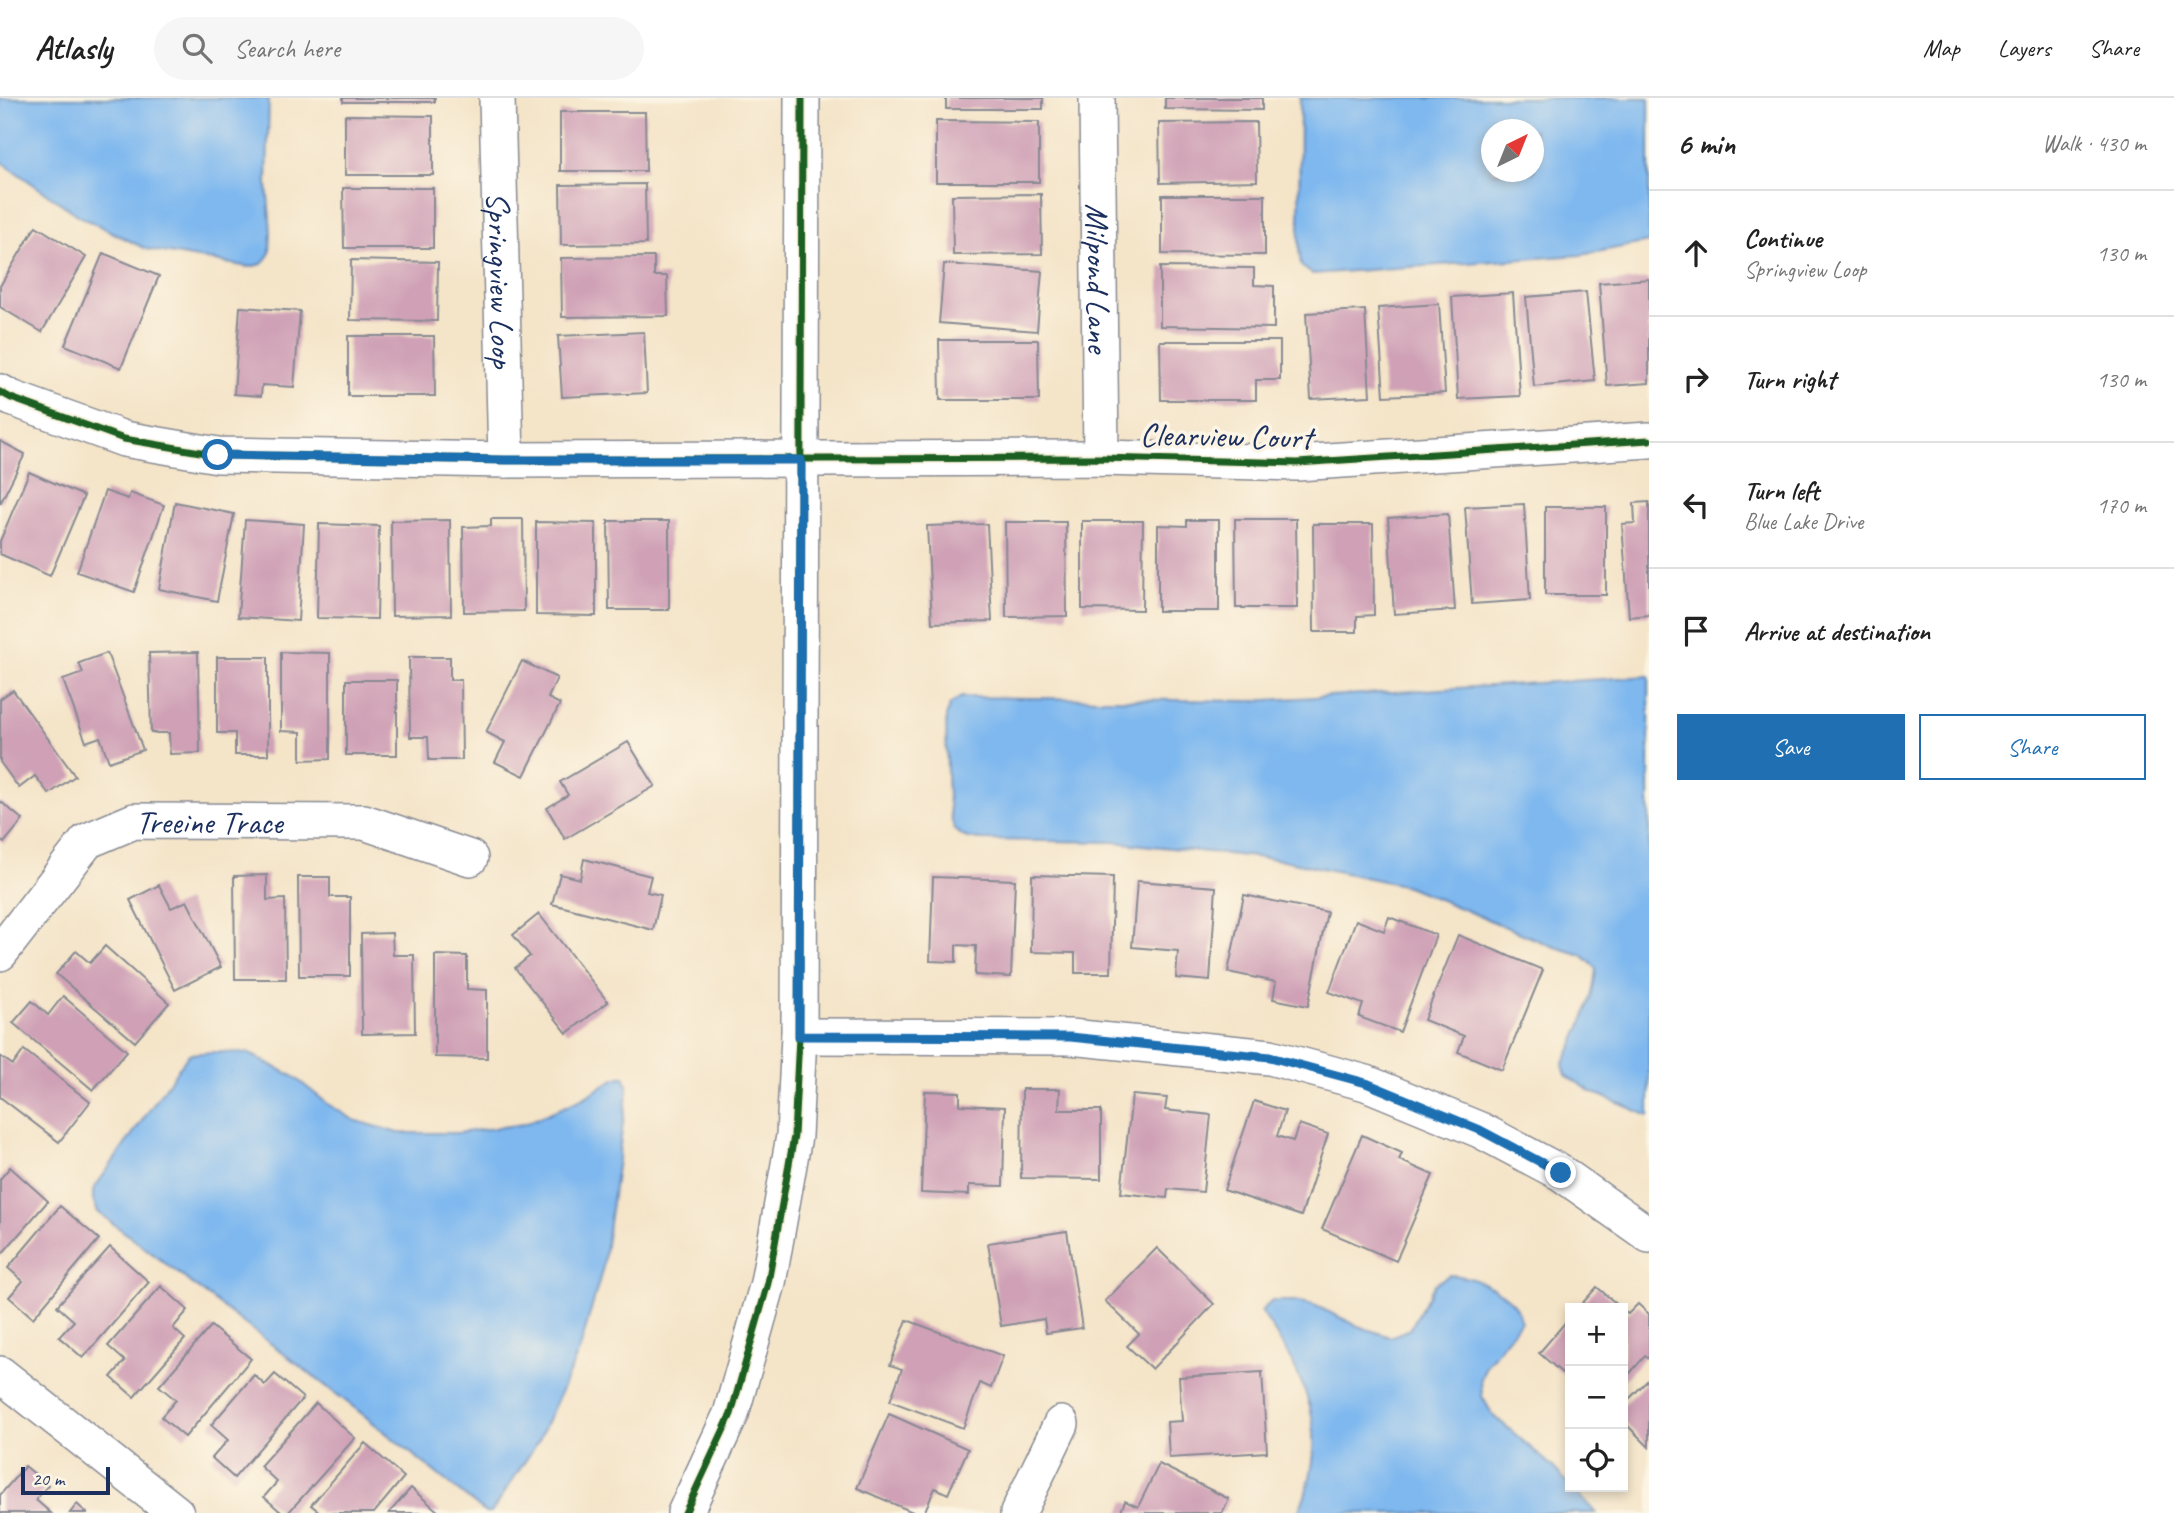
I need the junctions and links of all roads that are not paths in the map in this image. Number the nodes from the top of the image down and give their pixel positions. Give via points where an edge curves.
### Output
1 (497, 98) edge
2 (802, 98) edge
3 (1097, 98) edge
4 (0, 391) edge
5 (1649, 440) edge
6 (1101, 458) junction
7 (506, 460) junction
8 (801, 460) junction
9 (470, 858) dead end
10 (0, 953) edge
11 (799, 1036) junction
12 (1649, 1235) edge
13 (0, 1374) edge
14 (1061, 1424) dead end
15 (176, 1513) edge
16 (685, 1513) edge
17 (1018, 1513) edge

1 - 7 street, Springview Loop
2 - 8 street
3 - 6 street, Milpond Lane
4 - 7 street via 124,439 218,455
5 - 6 street, Clearview Court via 1297,463
6 - 8 street, Clearview Court
7 - 8 street
8 - 11 street
9 - 10 street, Treeine Trace via 364,822 134,821 87,841
11 - 12 street via 1070,1037 1270,1057 1366,1083 1480,1130 1561,1173
11 - 16 street via 794,1136 768,1283 731,1414
13 - 15 street
14 - 17 street

